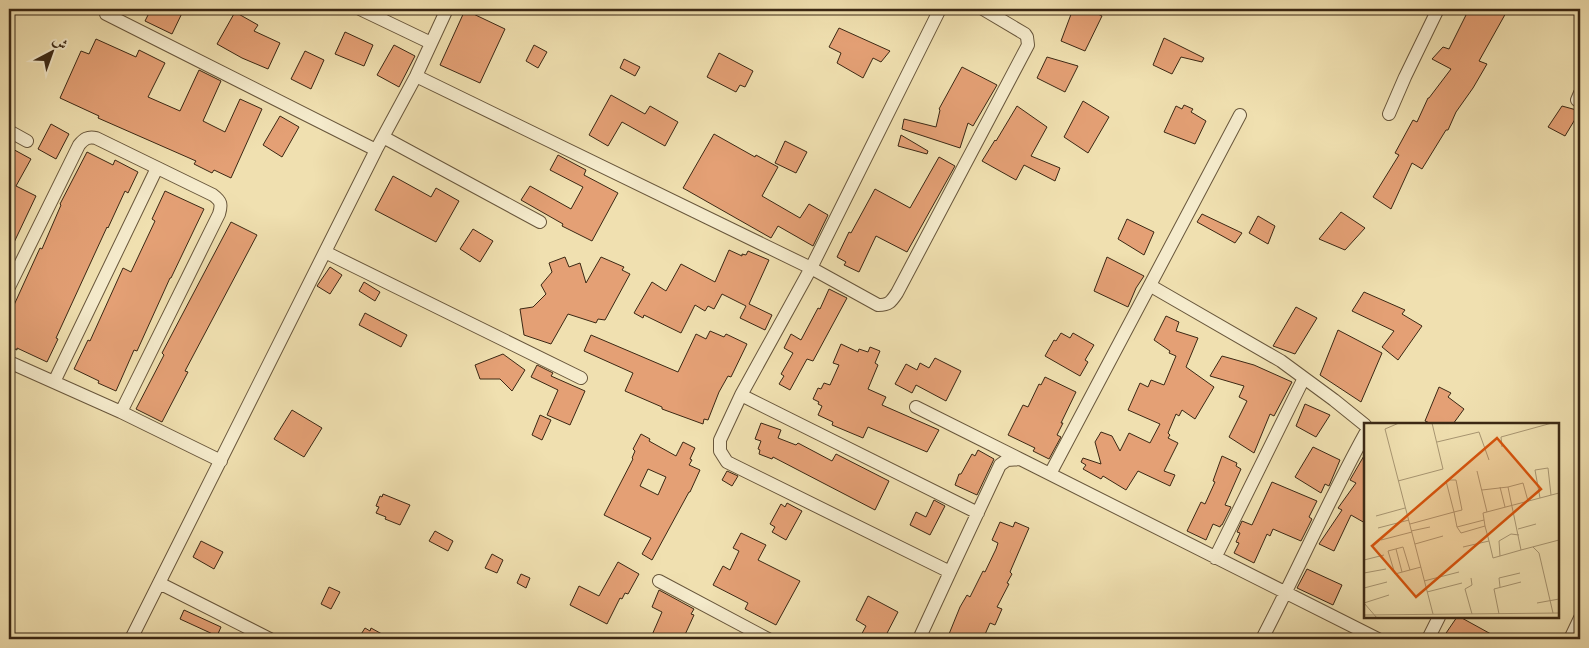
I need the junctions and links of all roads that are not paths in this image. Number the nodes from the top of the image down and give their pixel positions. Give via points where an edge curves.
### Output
1 (360, 9) edge
2 (448, 9) edge
3 (940, 9) edge
4 (983, 9) edge
5 (1438, 9) edge
6 (106, 14) dead end
7 (431, 43) junction
8 (416, 76) junction
9 (1389, 114) dead end
10 (1240, 115) dead end
11 (9, 131) edge
12 (383, 136) junction
13 (27, 141) dead end
14 (376, 150) junction
15 (157, 168) junction
16 (540, 222) dead end
17 (325, 252) junction
18 (811, 268) junction
19 (1150, 286) junction
20 (9, 287) edge
21 (9, 362) edge
22 (581, 378) dead end
23 (1304, 378) junction
24 (54, 382) junction
25 (741, 395) junction
26 (916, 407) dead end
27 (121, 412) junction
28 (1364, 424) edge
29 (1364, 436) edge
30 (1020, 459) junction
31 (221, 461) junction
32 (1050, 474) junction
33 (978, 513) junction
34 (1215, 558) junction
35 (950, 572) junction
36 (659, 581) dead end
37 (159, 583) junction
38 (1286, 594) junction
39 (1438, 618) edge
40 (1580, 618) edge
41 (131, 639) edge
42 (270, 639) edge
43 (768, 639) edge
44 (919, 639) edge
45 (1262, 639) edge
46 (1378, 639) edge
47 (1428, 639) edge
48 (1570, 639) edge

1 - 7 street
2 - 7 street
3 - 18 street
4 - 18 street via 1025,34 1028,45 891,302 878,305
5 - 9 street
6 - 14 street
7 - 8 street
8 - 12 street
8 - 18 street
10 - 19 street
11 - 13 street
12 - 14 street
12 - 16 street
14 - 17 street
15 - 20 street via 96,138 84,140
15 - 24 street
15 - 27 street via 214,194 221,206
17 - 22 street
17 - 31 street
18 - 25 street
19 - 23 street via 1281,361
19 - 32 street
21 - 24 street
23 - 28 street
23 - 34 street
24 - 27 street
25 - 33 street
25 - 35 street via 720,440 720,452 727,462
26 - 30 street
27 - 31 street
29 - 38 street
30 - 32 street
30 - 33 street via 1007,460 1000,465
31 - 37 street
32 - 34 street
33 - 35 street
34 - 38 street
35 - 44 street
36 - 43 street
37 - 41 street
37 - 42 street
38 - 45 street
38 - 46 street
39 - 47 street
40 - 48 street

